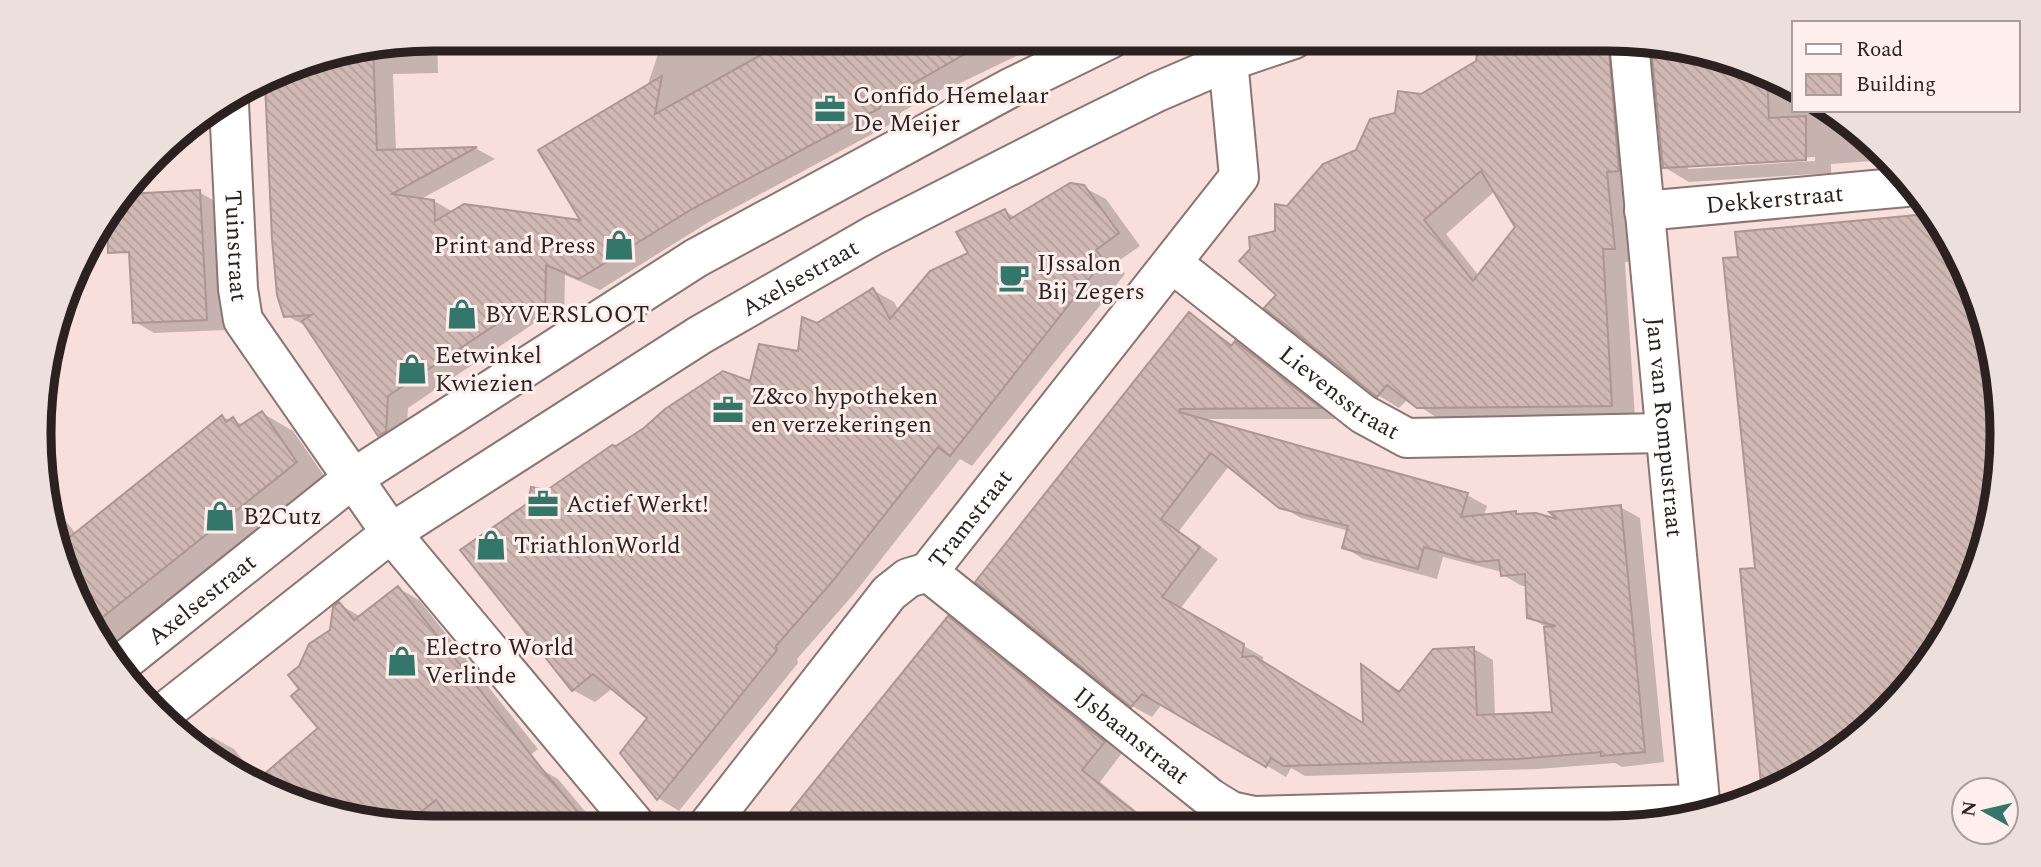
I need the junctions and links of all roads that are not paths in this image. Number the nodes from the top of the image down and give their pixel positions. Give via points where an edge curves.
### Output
1 (1084, 51) edge
2 (1225, 51) edge
3 (1227, 51) edge
4 (1630, 52) edge
5 (229, 110) edge
6 (1900, 188) edge
7 (1644, 211) junction
8 (1172, 263) junction
9 (1664, 433) junction
10 (352, 479) junction
11 (391, 533) junction
12 (928, 572) junction
13 (125, 660) edge
14 (168, 709) edge
15 (1701, 805) edge
16 (1685, 808) edge
17 (628, 816) edge
18 (715, 816) edge
19 (1254, 816) edge
20 (1254, 816) edge

1 - 10 street, Axelsestraat via 696,258
2 - 11 street, Axelsestraat via 1157,92 874,235 700,334
3 - 8 street via 1239,177
4 - 7 street, Jan van Rompustraat
5 - 10 street, Tuinstraat via 237,289 243,320
6 - 7 street, Dekkerstraat
7 - 9 street, Jan van Rompustraat
8 - 9 street, Lievensstraat via 1363,414 1407,438
8 - 12 street, Tramstraat
9 - 15 street, Jan van Rompustraat
10 - 11 street
10 - 13 street, Axelsestraat
11 - 14 street, Axelsestraat
11 - 17 street
12 - 18 street, Tramstraat via 908,578 889,593
12 - 20 street, IJsbaanstraat via 1210,798 1231,811
16 - 19 street, IJsbaanstraat

